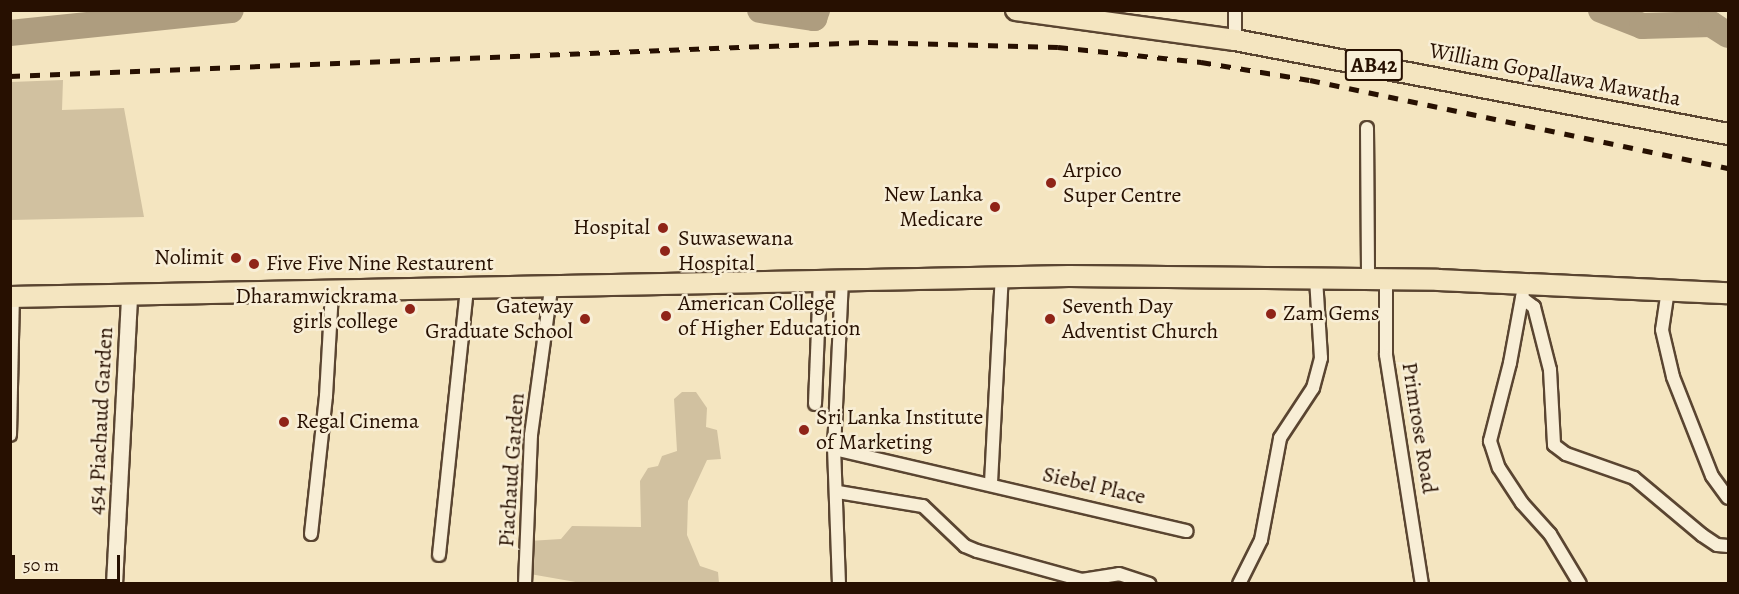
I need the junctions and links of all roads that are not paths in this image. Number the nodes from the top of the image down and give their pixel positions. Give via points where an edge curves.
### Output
1 (1016, 10) edge
2 (1235, 10) edge
3 (1235, 40) junction
4 (1367, 128) dead end
5 (1728, 134) edge
6 (1002, 276) junction
7 (820, 279) junction
8 (842, 279) junction
9 (1316, 279) junction
10 (1377, 279) junction
11 (467, 289) junction
12 (551, 289) junction
13 (1523, 290) junction
14 (1668, 290) junction
15 (332, 292) junction
16 (1728, 293) edge
17 (12, 297) edge
18 (129, 297) junction
19 (815, 404) dead end
20 (10, 435) edge
21 (834, 449) junction
22 (991, 483) junction
23 (838, 492) junction
24 (1728, 498) edge
25 (1187, 531) dead end
26 (311, 534) dead end
27 (1728, 546) edge
28 (439, 555) dead end
29 (114, 584) edge
30 (525, 584) edge
31 (839, 584) edge
32 (1149, 584) edge
33 (1239, 584) edge
34 (1422, 584) edge
35 (1580, 584) edge

1 - 3 main road, William Gopallawa Mawatha / AB42
2 - 3 street
3 - 5 main road, William Gopallawa Mawatha / AB42
4 - 10 street, Primrose Road
6 - 8 main road
6 - 9 main road
6 - 22 street
7 - 8 main road
7 - 12 main road
7 - 19 street
8 - 21 street
9 - 10 main road
9 - 33 street via 1321,358 1313,388 1280,438 1261,540
10 - 13 main road
10 - 34 street, Primrose Road
11 - 12 main road
11 - 15 main road
11 - 28 street
12 - 30 street, Piachaud Garden via 531,435
13 - 14 main road
13 - 27 street via 1534,307 1550,370 1554,445 1566,454 1634,478 1702,535 1717,545
13 - 35 street via 1490,441 1499,468 1522,503 1550,534
14 - 16 main road
14 - 24 street via 1662,330 1673,377 1712,476
15 - 18 main road
15 - 26 street via 327,396
17 - 18 main road
17 - 20 street
18 - 29 street, 454 Piachaud Garden
21 - 22 street, Siebel Place
21 - 23 street
22 - 25 street, Siebel Place
23 - 31 street
23 - 32 street via 923,506 965,546 977,551 1082,580 1119,574

